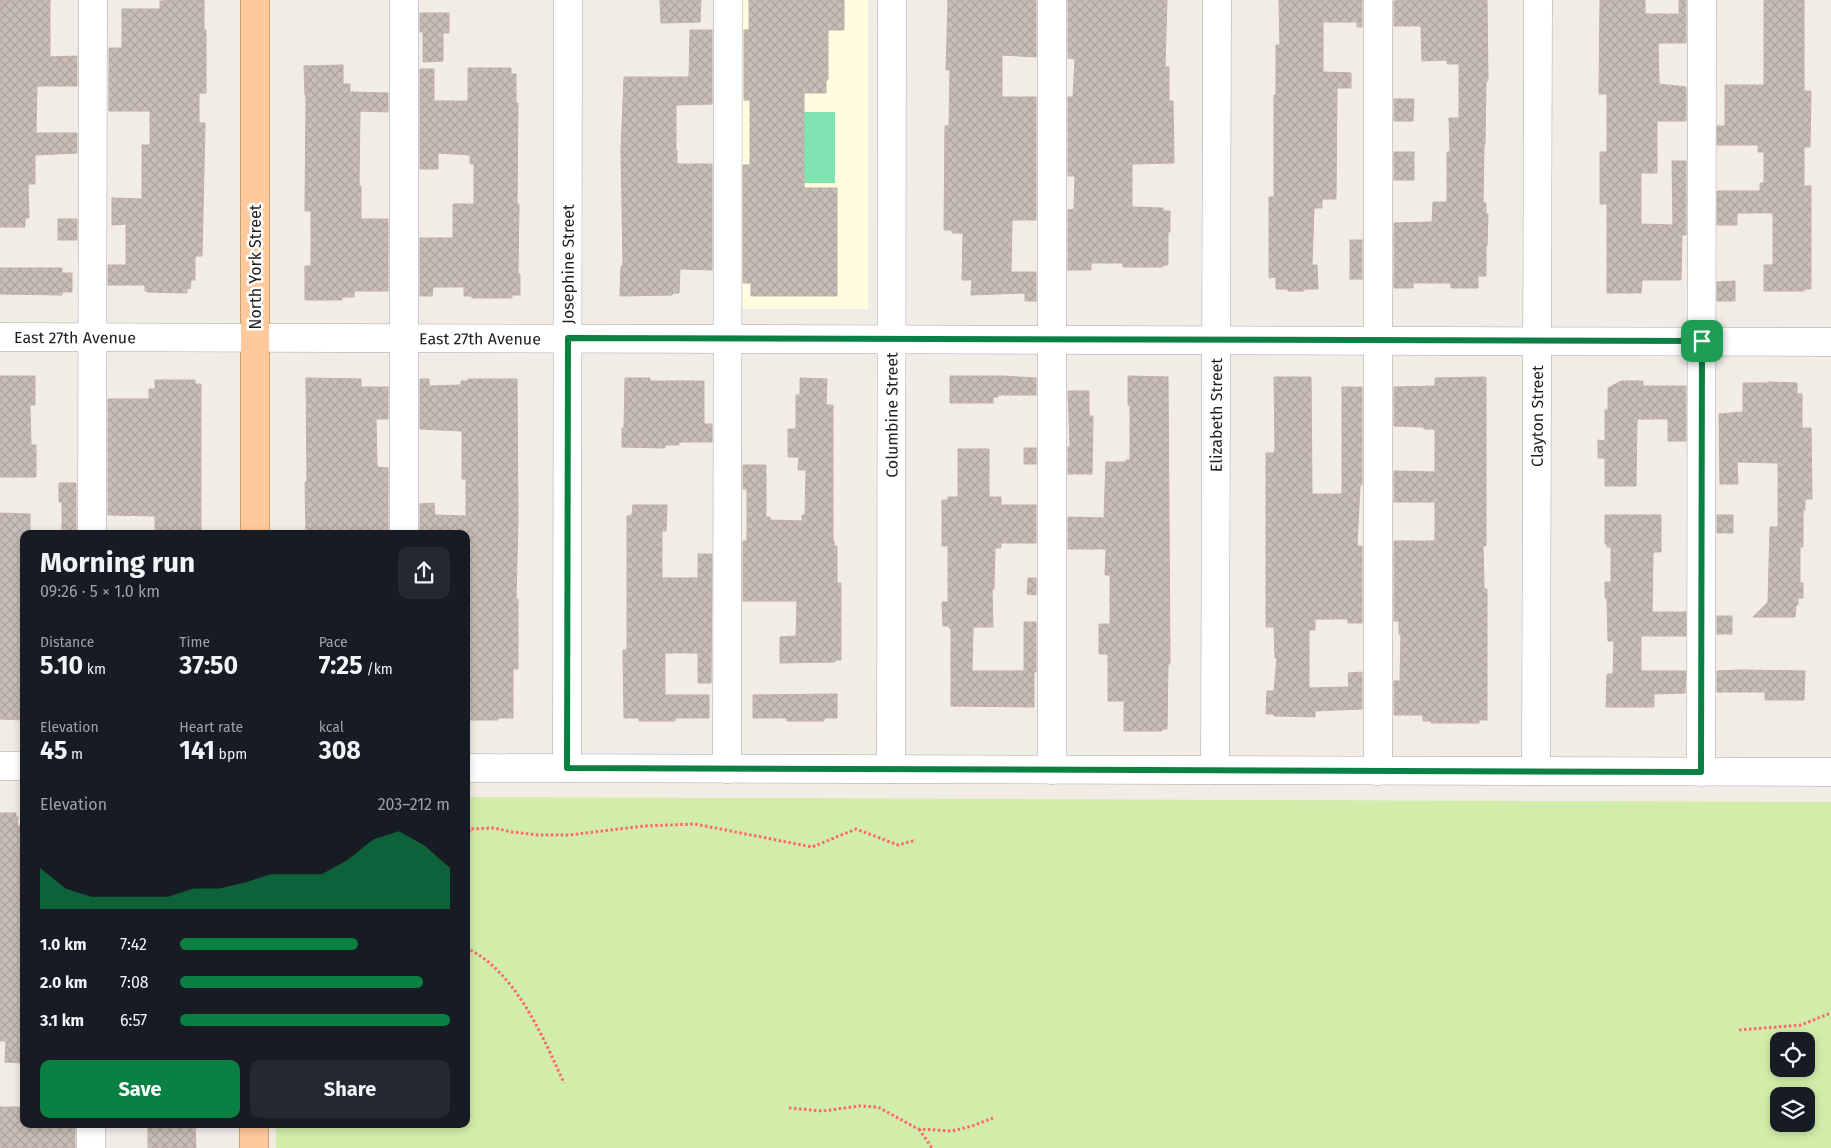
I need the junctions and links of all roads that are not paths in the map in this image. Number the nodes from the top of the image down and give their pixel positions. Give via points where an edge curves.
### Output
1 (92, 0) edge
2 (255, 0) edge
3 (404, 0) edge
4 (568, 0) edge
5 (728, 0) edge
6 (892, 0) edge
7 (1052, 0) edge
8 (1217, 0) edge
9 (1378, 0) edge
10 (1538, 0) edge
11 (1702, 0) edge
12 (0, 337) edge
13 (92, 337) junction
14 (255, 337) junction
15 (404, 338) junction
16 (568, 338) junction
17 (728, 339) junction
18 (892, 339) junction
19 (1052, 339) junction
20 (1216, 339) junction
21 (1378, 340) junction
22 (1538, 341) junction
23 (1702, 341) junction
24 (1831, 342) edge
25 (92, 530) edge
26 (255, 530) edge
27 (404, 530) edge
28 (0, 766) edge
29 (20, 766) edge
30 (470, 768) edge
31 (567, 768) junction
32 (727, 769) junction
33 (891, 769) junction
34 (1052, 770) junction
35 (1215, 770) junction
36 (1378, 771) junction
37 (1536, 771) junction
38 (1701, 772) junction
39 (1831, 772) edge
40 (91, 1128) edge
41 (254, 1128) edge
42 (91, 1148) edge
43 (254, 1148) edge

1 - 13 street
2 - 14 main road, North York Street
3 - 15 street
4 - 16 street, Josephine Street
5 - 17 street
6 - 18 street, Columbine Street
7 - 19 street
8 - 20 street, Elizabeth Street
9 - 21 street
10 - 22 street, Clayton Street
11 - 23 street
12 - 13 street, East 27th Avenue
13 - 14 street, East 27th Avenue
13 - 25 street
14 - 15 street, East 27th Avenue
14 - 26 main road, North York Street
15 - 16 street, East 27th Avenue
15 - 27 street
16 - 17 street, East 27th Avenue
16 - 31 street, Josephine Street
17 - 18 street, East 27th Avenue
17 - 32 street
18 - 19 street, East 27th Avenue
18 - 33 street, Columbine Street
19 - 20 street, East 27th Avenue
19 - 34 street
20 - 21 street, East 27th Avenue
20 - 35 street, Elizabeth Street
21 - 22 street, East 27th Avenue
21 - 36 street
22 - 23 street, East 27th Avenue
22 - 37 street, Clayton Street
23 - 24 street, East 27th Avenue
23 - 38 street
28 - 29 street
30 - 31 street
31 - 32 street
32 - 33 street
33 - 34 street
34 - 35 street
35 - 36 street
36 - 37 street
37 - 38 street
38 - 39 street
40 - 42 street
41 - 43 main road

